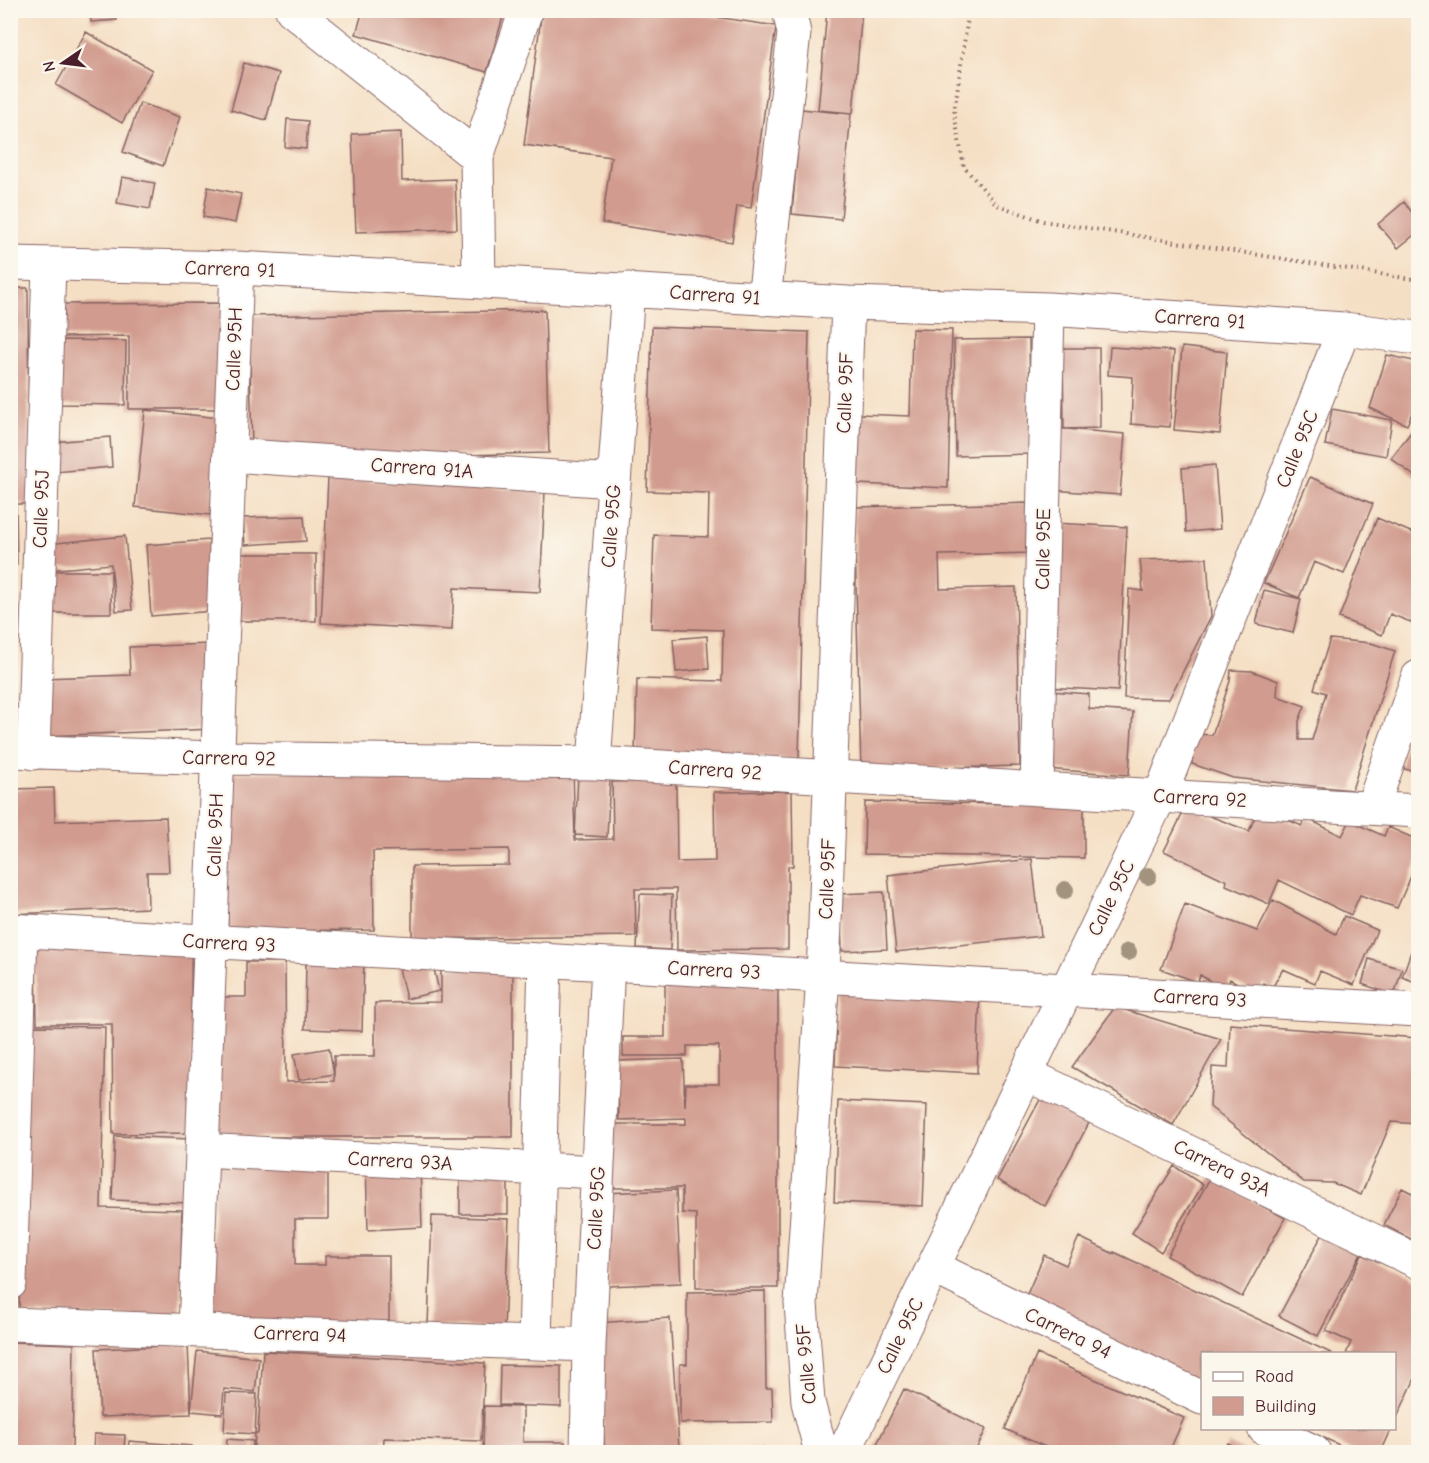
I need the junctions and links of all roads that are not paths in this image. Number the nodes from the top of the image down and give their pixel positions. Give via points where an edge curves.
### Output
1 (292, 10) edge
2 (526, 10) edge
3 (789, 10) edge
4 (477, 157) junction
5 (10, 263) edge
6 (49, 266) junction
7 (237, 267) junction
8 (479, 282) junction
9 (628, 289) junction
10 (764, 298) junction
11 (848, 303) junction
12 (1048, 309) junction
13 (1344, 329) junction
14 (1419, 338) edge
15 (230, 455) junction
16 (614, 481) junction
17 (1419, 677) edge
18 (22, 752) edge
19 (218, 758) junction
20 (594, 763) junction
21 (831, 778) junction
22 (1037, 789) junction
23 (1160, 796) junction
24 (1372, 808) junction
25 (1419, 811) edge
26 (16, 930) edge
27 (211, 942) junction
28 (545, 959) junction
29 (608, 964) junction
30 (823, 976) junction
31 (1066, 991) junction
32 (1419, 1010) edge
33 (1026, 1074) junction
34 (202, 1150) junction
35 (540, 1169) junction
36 (597, 1172) junction
37 (1419, 1262) edge
38 (933, 1268) junction
39 (10, 1283) edge
40 (10, 1324) edge
41 (195, 1330) junction
42 (535, 1343) junction
43 (589, 1345) junction
44 (1201, 1397) edge
45 (1268, 1430) edge
46 (587, 1452) edge
47 (821, 1452) edge
48 (844, 1452) edge
49 (1314, 1452) edge

1 - 4 street
2 - 4 street
3 - 10 street via 794,33
4 - 8 street
5 - 6 street, Carrera 91
6 - 7 street, Carrera 91
6 - 18 street, Calle 95J
7 - 8 street, Carrera 91
7 - 15 street, Calle 95H
8 - 9 street, Carrera 91
9 - 10 street, Carrera 91
9 - 16 street, Calle 95G
10 - 11 street, Carrera 91
11 - 12 street, Carrera 91
11 - 21 street, Calle 95F
12 - 13 street, Carrera 91
12 - 22 street, Calle 95E
13 - 14 street, Carrera 91
13 - 23 street, Calle 95C
15 - 16 street, Carrera 91A
15 - 19 street, Calle 95H
16 - 20 street, Calle 95G
17 - 24 street
18 - 19 street, Carrera 92
19 - 20 street, Carrera 92
19 - 27 street, Calle 95H
20 - 21 street, Carrera 92
21 - 22 street, Carrera 92
21 - 30 street, Calle 95F
22 - 23 street, Carrera 92
23 - 24 street, Carrera 92
23 - 31 street, Calle 95C
24 - 25 street, Carrera 92
26 - 27 street, Carrera 93
26 - 39 street
27 - 28 street, Carrera 93
27 - 34 street, Calle 95H
28 - 29 street, Carrera 93
28 - 35 street
29 - 30 street, Carrera 93
29 - 36 street, Calle 95G
30 - 31 street, Carrera 93
30 - 47 street, Calle 95F via 801,1303 808,1402
31 - 32 street, Carrera 93
31 - 33 street, Calle 95C
33 - 37 street, Carrera 93A
33 - 38 street, Calle 95C
34 - 35 street, Carrera 93A
34 - 41 street, Calle 95H
35 - 36 street, Carrera 93A
35 - 42 street
36 - 43 street, Calle 95G
38 - 44 street, Carrera 94
38 - 48 street, Calle 95C
40 - 41 street, Carrera 94
41 - 42 street, Carrera 94
42 - 43 street, Carrera 94
43 - 46 street, Calle 95G
45 - 49 street

